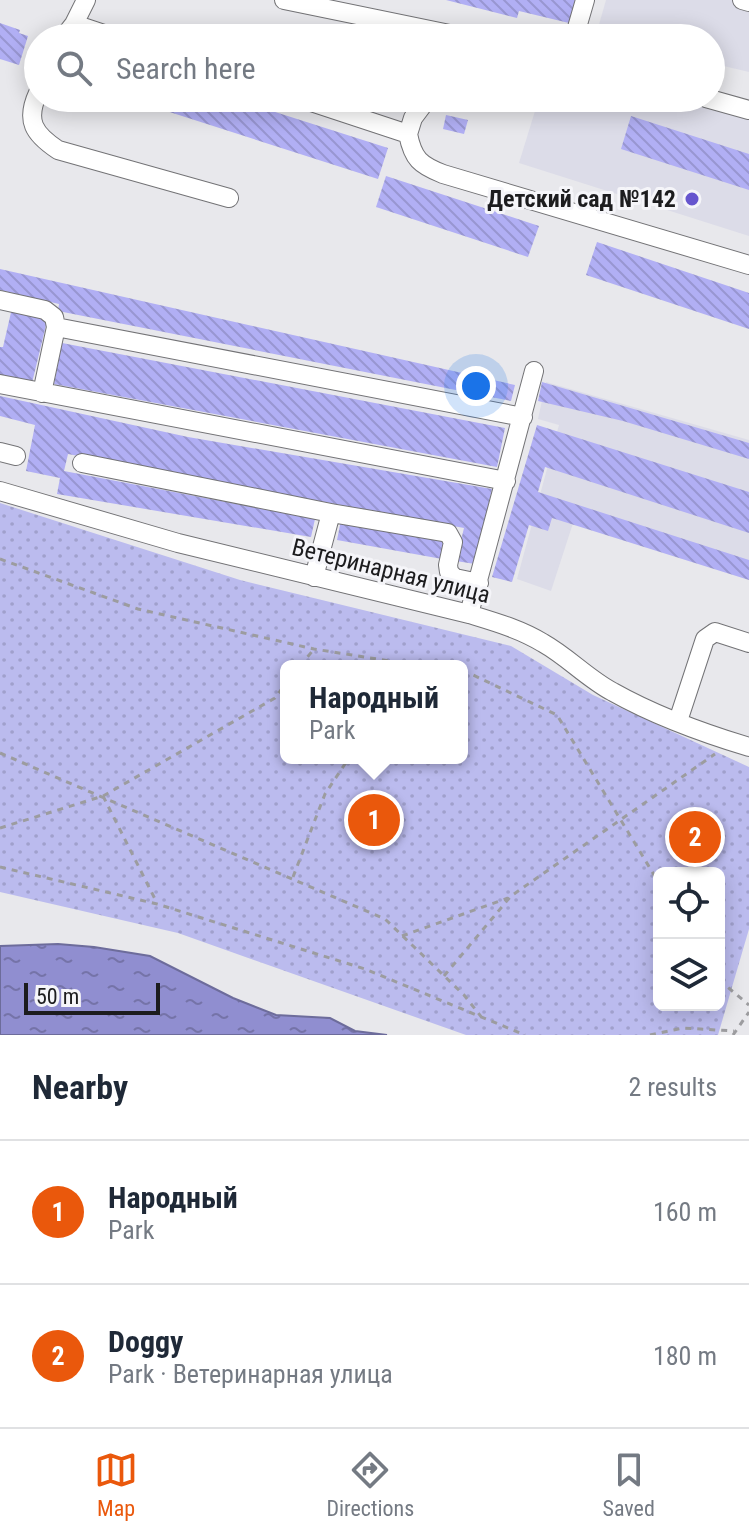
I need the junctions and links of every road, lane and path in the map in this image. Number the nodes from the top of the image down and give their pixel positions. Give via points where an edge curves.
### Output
1 (86, 0) edge
2 (289, 0) edge
3 (585, 0) edge
4 (742, 0) edge
5 (749, 2) edge
6 (73, 24) edge
7 (401, 24) edge
8 (578, 24) edge
9 (725, 103) edge
10 (749, 110) edge
11 (32, 112) edge
12 (341, 112) edge
13 (418, 112) edge
14 (408, 134) junction
15 (229, 198) dead end
16 (749, 265) edge
17 (2, 306) edge
18 (56, 327) junction
19 (534, 371) dead end
20 (0, 384) edge
21 (42, 393) junction
22 (523, 417) junction
23 (82, 463) dead end
24 (506, 481) junction
25 (0, 491) edge
26 (331, 513) junction
27 (0, 559) edge
28 (314, 577) junction
29 (479, 583) junction
30 (469, 614) junction
31 (749, 643) edge
32 (314, 649) junction
33 (305, 660) edge
34 (383, 660) edge
35 (468, 673) edge
36 (471, 674) junction
37 (468, 676) edge
38 (280, 691) edge
39 (678, 721) junction
40 (741, 744) edge
41 (0, 753) edge
42 (345, 764) edge
43 (103, 796) junction
44 (620, 820) junction
45 (0, 828) edge
46 (0, 867) edge
47 (653, 873) edge
48 (292, 878) junction
49 (511, 896) junction
50 (157, 904) junction
51 (402, 936) junction
52 (444, 976) junction
53 (725, 985) edge
54 (749, 1005) edge
55 (749, 1012) edge
56 (483, 1019) junction
57 (733, 1033) edge
58 (525, 1035) edge
59 (650, 1035) edge

1 - 6 street
2 - 7 street
3 - 8 street
4 - 5 street
9 - 10 street
11 - 15 street via 36,133 58,150
12 - 14 street
13 - 14 street
14 - 16 street via 416,158 435,171
17 - 18 street via 45,310 53,314
18 - 21 street
18 - 22 street
19 - 22 street
20 - 21 street
21 - 24 street
22 - 24 street
23 - 26 street
24 - 29 street
25 - 28 street, Ветеринарная улица
26 - 28 street
26 - 29 street via 448,533 453,542 449,572
27 - 32 path via 138,609
28 - 30 street, Ветеринарная улица
29 - 30 street
30 - 39 street, Ветеринарная улица via 512,627 610,691
31 - 39 street via 715,632 708,635
32 - 33 path
32 - 34 path
35 - 36 path
36 - 37 path
36 - 44 path via 557,715
38 - 43 path
39 - 40 street, Ветеринарная улица
40 - 44 path
41 - 43 path
42 - 48 path via 325,794
43 - 45 path
43 - 48 path
43 - 50 path
44 - 47 path
44 - 49 path
46 - 50 path
48 - 51 path via 385,919
49 - 51 path
49 - 52 path
50 - 56 path via 365,969
51 - 52 path
52 - 56 path
53 - 54 path
55 - 57 path
56 - 58 path
57 - 59 path via 683,1028

